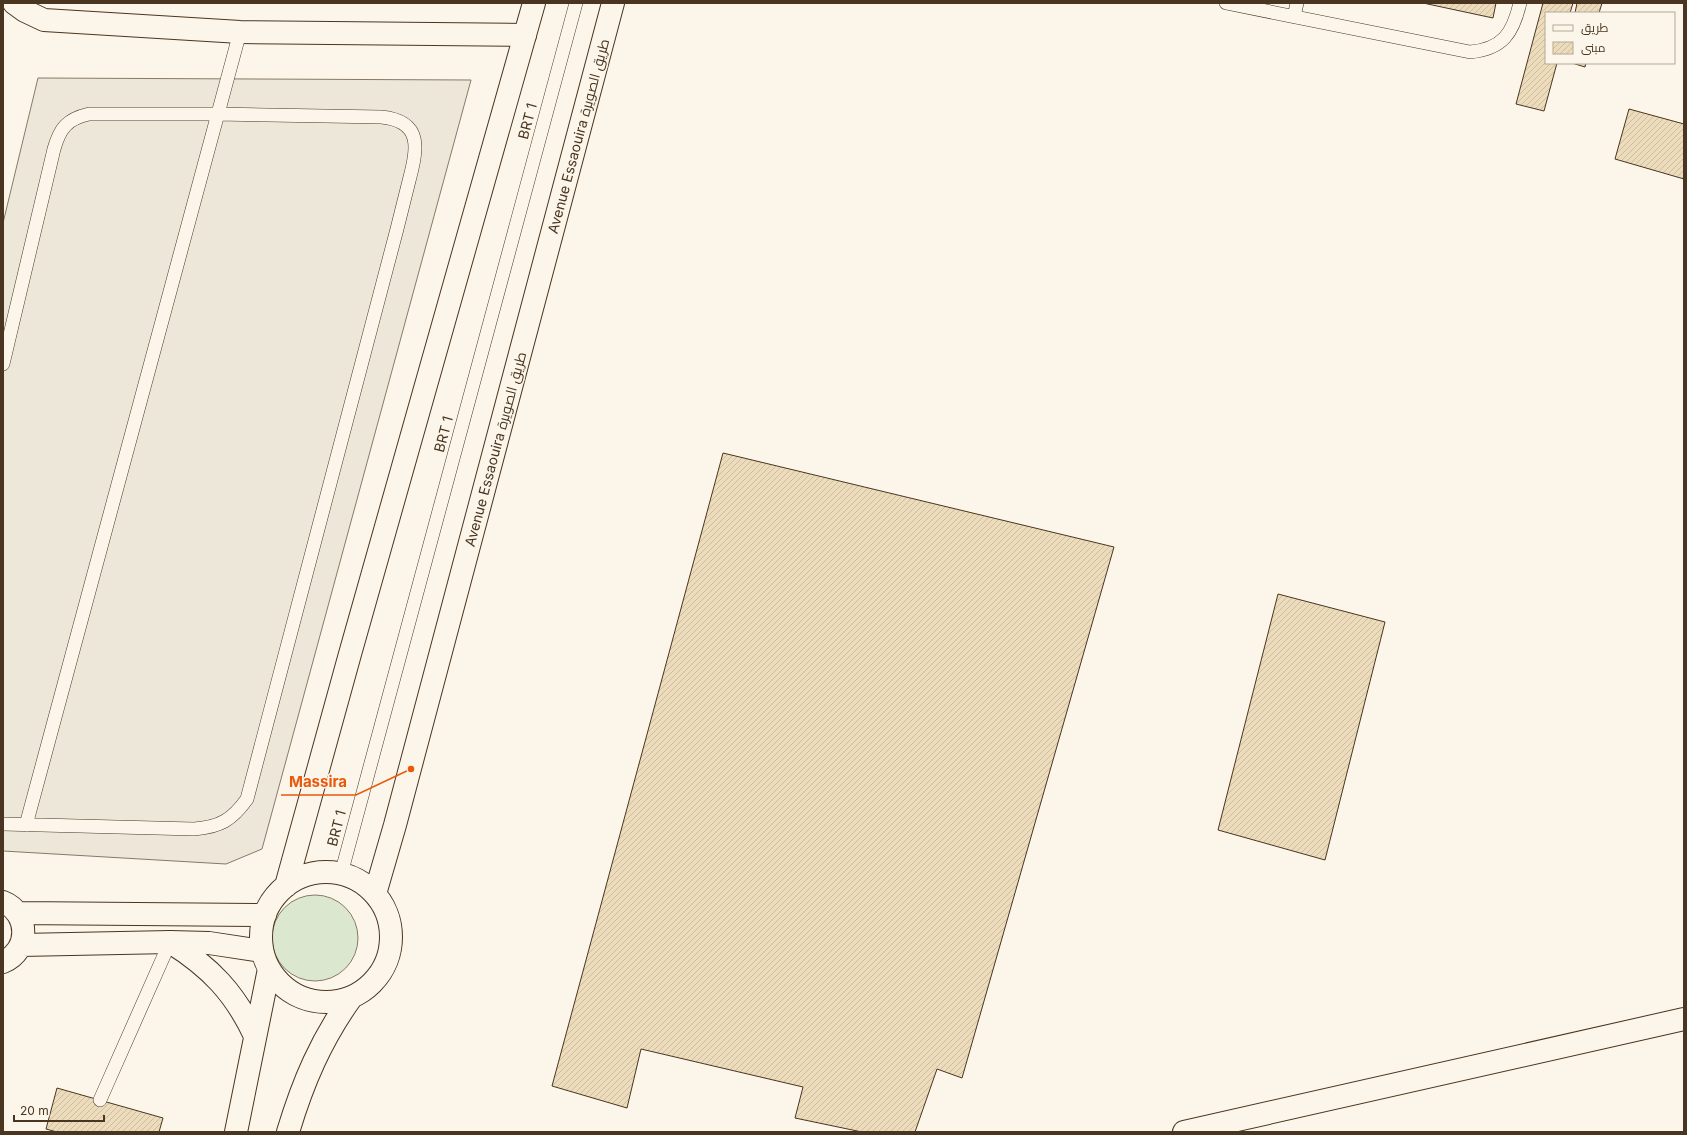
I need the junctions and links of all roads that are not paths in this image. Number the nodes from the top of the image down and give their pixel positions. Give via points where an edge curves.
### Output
1 (14, 3) edge
2 (534, 3) edge
3 (576, 3) edge
4 (613, 3) edge
5 (1226, 3) edge
6 (1298, 3) edge
7 (1520, 3) edge
8 (1294, 17) junction
9 (240, 32) junction
10 (525, 35) junction
11 (217, 114) junction
12 (3, 364) edge
13 (3, 824) edge
14 (26, 825) junction
15 (340, 874) junction
16 (286, 886) junction
17 (375, 894) junction
18 (10, 908) edge
19 (265, 915) junction
20 (170, 942) junction
21 (21, 945) junction
22 (266, 960) junction
23 (3, 962) edge
24 (351, 998) junction
25 (1684, 1018) edge
26 (255, 1036) junction
27 (100, 1100) dead end
28 (236, 1132) edge
29 (288, 1132) edge
30 (1184, 1132) edge

1 - 9 main road via 44,20
2 - 10 main road
3 - 15 lane, BRT 1
4 - 17 main road, Avenue Essaouira طريق الصويرة
5 - 8 lane
6 - 8 lane
7 - 8 lane via 1515,23 1502,41 1481,51 1470,52
9 - 10 main road
9 - 11 lane
10 - 16 main road
11 - 12 lane via 89,114 77,117 60,131
11 - 14 lane
11 - 14 lane via 393,118 404,123 412,133 416,145 397,229 252,783 247,798 238,812 225,822 210,828
13 - 14 lane
15 - 16 main road via 322,872 303,876
15 - 17 main road via 353,878
16 - 19 main road via 274,898
17 - 24 main road via 390,926 391,943 387,960 379,976
18 - 19 main road
18 - 21 main road via 23,923 24,935
19 - 22 main road via 261,932
20 - 21 main road
20 - 22 main road via 208,944
20 - 26 main road via 203,964 219,979 233,996
20 - 27 lane
21 - 23 main road via 9,960
22 - 24 main road via 280,984 295,995 314,1002 333,1002
22 - 26 main road
24 - 29 main road via 319,1050 306,1078
25 - 30 main road
26 - 28 main road

